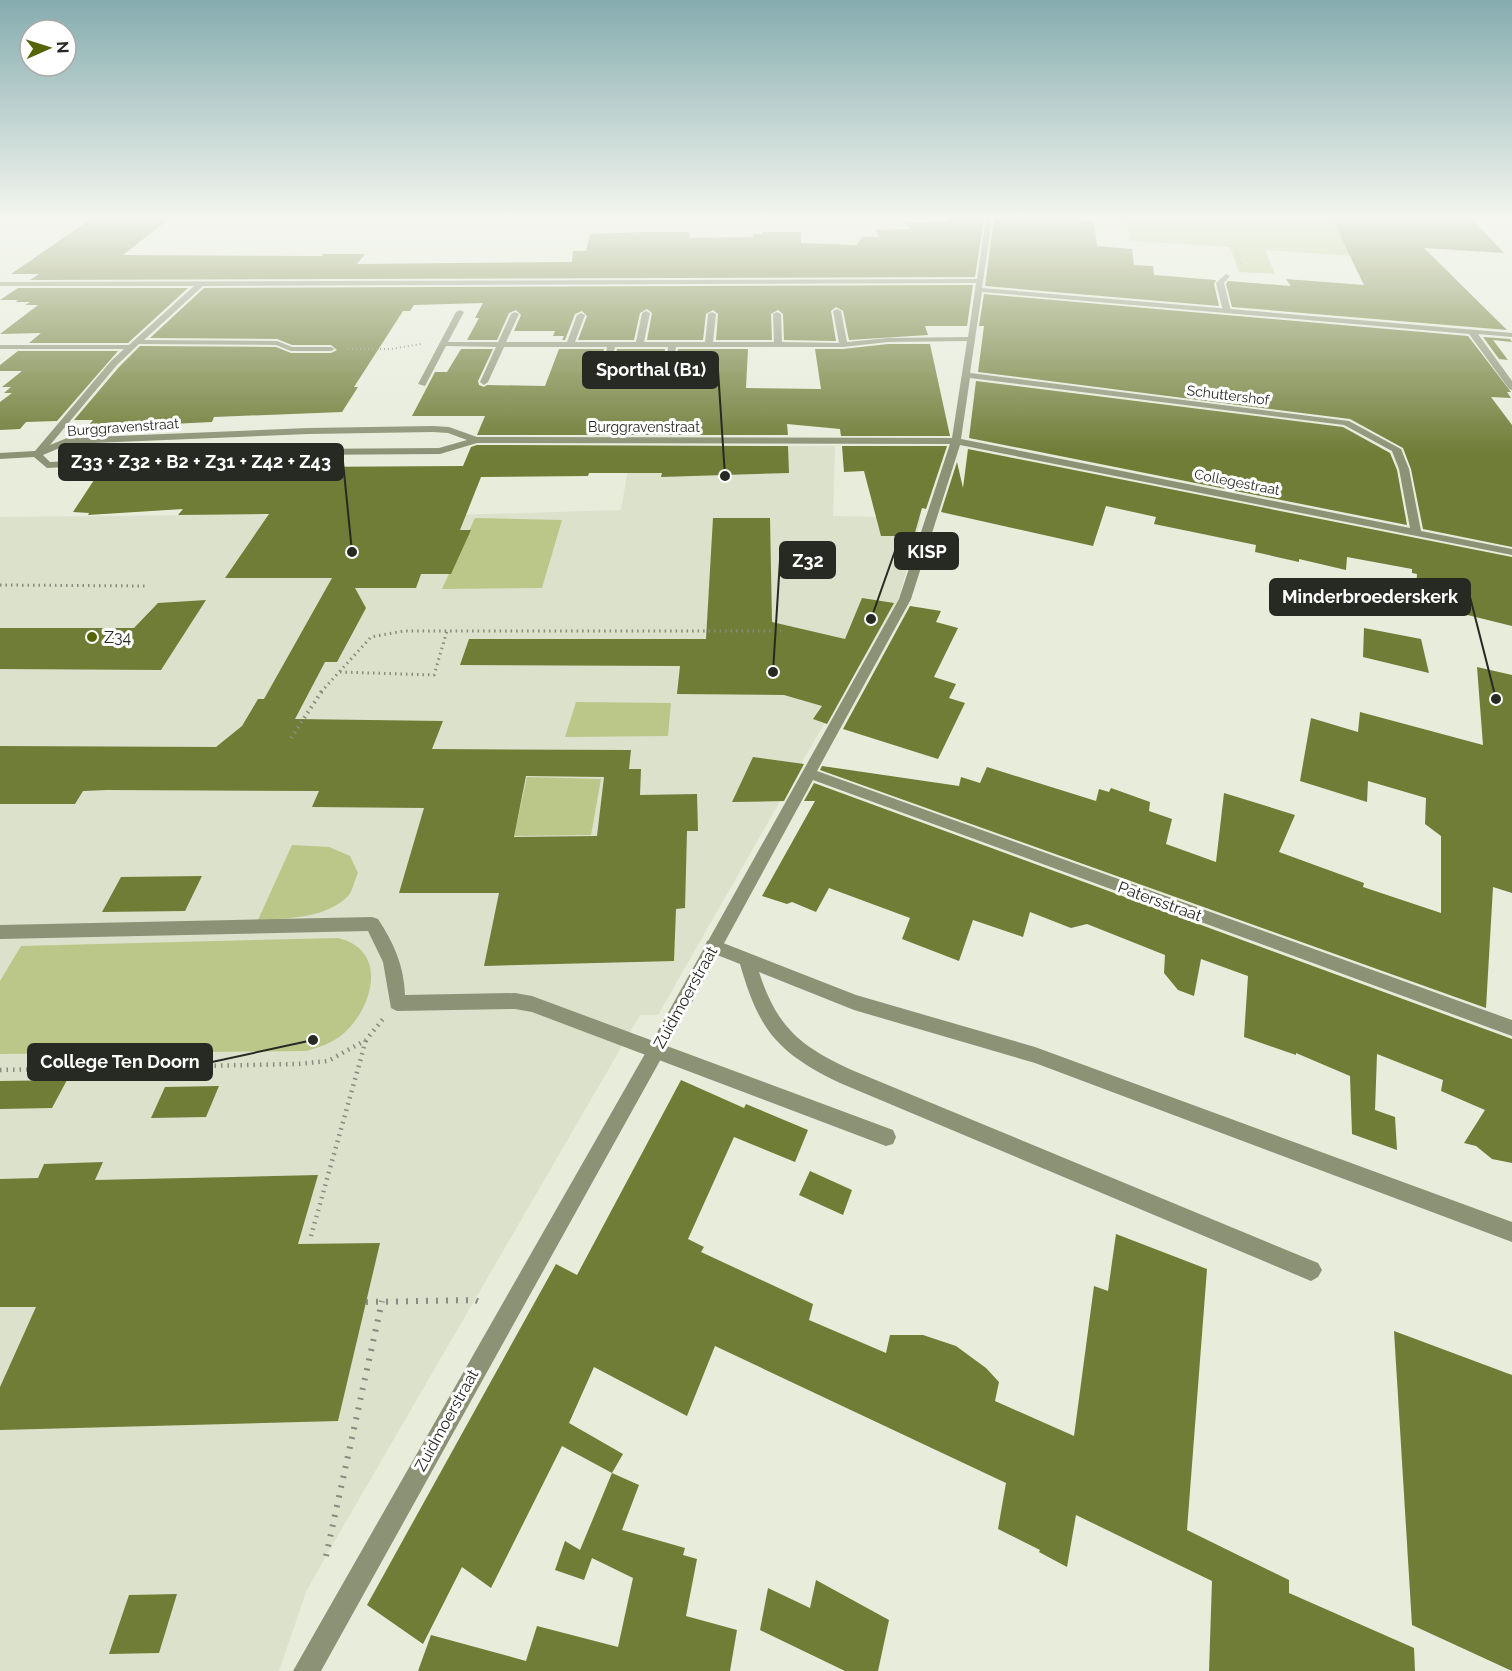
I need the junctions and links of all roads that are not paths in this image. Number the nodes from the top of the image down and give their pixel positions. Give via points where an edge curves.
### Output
1 (186, 297) edge
2 (977, 297) edge
3 (1093, 297) edge
4 (1225, 297) edge
5 (837, 311) dead end
6 (1227, 311) junction
7 (460, 312) dead end
8 (646, 313) dead end
9 (515, 314) dead end
10 (712, 314) dead end
11 (777, 314) dead end
12 (581, 315) dead end
13 (1472, 332) junction
14 (1512, 336) edge
15 (972, 339) junction
16 (443, 344) junction
17 (502, 344) junction
18 (640, 344) junction
19 (133, 345) junction
20 (672, 345) junction
21 (709, 345) junction
22 (843, 345) junction
23 (570, 346) junction
24 (611, 346) junction
25 (777, 346) junction
26 (0, 347) edge
27 (331, 349) road end
28 (966, 375) junction
29 (604, 380) dead end
30 (484, 382) dead end
31 (667, 382) dead end
32 (422, 384) dead end
33 (1512, 387) edge
34 (476, 440) junction
35 (956, 441) junction
36 (37, 454) junction
37 (0, 456) edge
38 (1416, 533) junction
39 (1512, 552) edge
40 (808, 773) junction
41 (0, 932) edge
42 (713, 946) junction
43 (747, 959) junction
44 (1512, 1028) edge
45 (656, 1050) junction
46 (886, 1137) dead end
47 (1512, 1232) edge
48 (1311, 1270) dead end
49 (306, 1671) edge

1 - 19 street
2 - 15 street, Zuidmoerstraat
3 - 6 street
4 - 6 street
5 - 22 street
6 - 13 street
7 - 16 street
8 - 18 street
9 - 17 street
10 - 21 street
11 - 25 street
12 - 23 street
13 - 14 street
13 - 33 street
15 - 22 street
15 - 28 street, Zuidmoerstraat
16 - 17 street
16 - 32 street
17 - 23 street
17 - 30 street
18 - 20 street
18 - 24 street
19 - 26 street
19 - 27 street via 277,343 291,349
19 - 36 street
20 - 21 street
20 - 31 street
21 - 25 street
22 - 25 street
23 - 24 street
24 - 29 street
28 - 35 street, Zuidmoerstraat
28 - 38 street, Schuttershof via 1346,423 1396,449 1404,469
34 - 35 street, Burggravenstraat
34 - 36 street, Burggravenstraat via 448,430 308,431 67,441
34 - 36 street, Burggravenstraat via 440,451 297,452 47,465
35 - 38 street, Collegestraat
35 - 40 street, Zuidmoerstraat via 905,599
36 - 37 street
38 - 39 street, Collegestraat
40 - 42 street, Zuidmoerstraat
40 - 44 street, Patersstraat
41 - 45 street via 372,924 396,972 397,1003 532,1004
42 - 43 street
42 - 45 street, Zuidmoerstraat
43 - 47 street via 854,1002 1035,1055
43 - 48 street via 774,1028 800,1053 847,1077
45 - 46 street
45 - 49 street, Zuidmoerstraat

